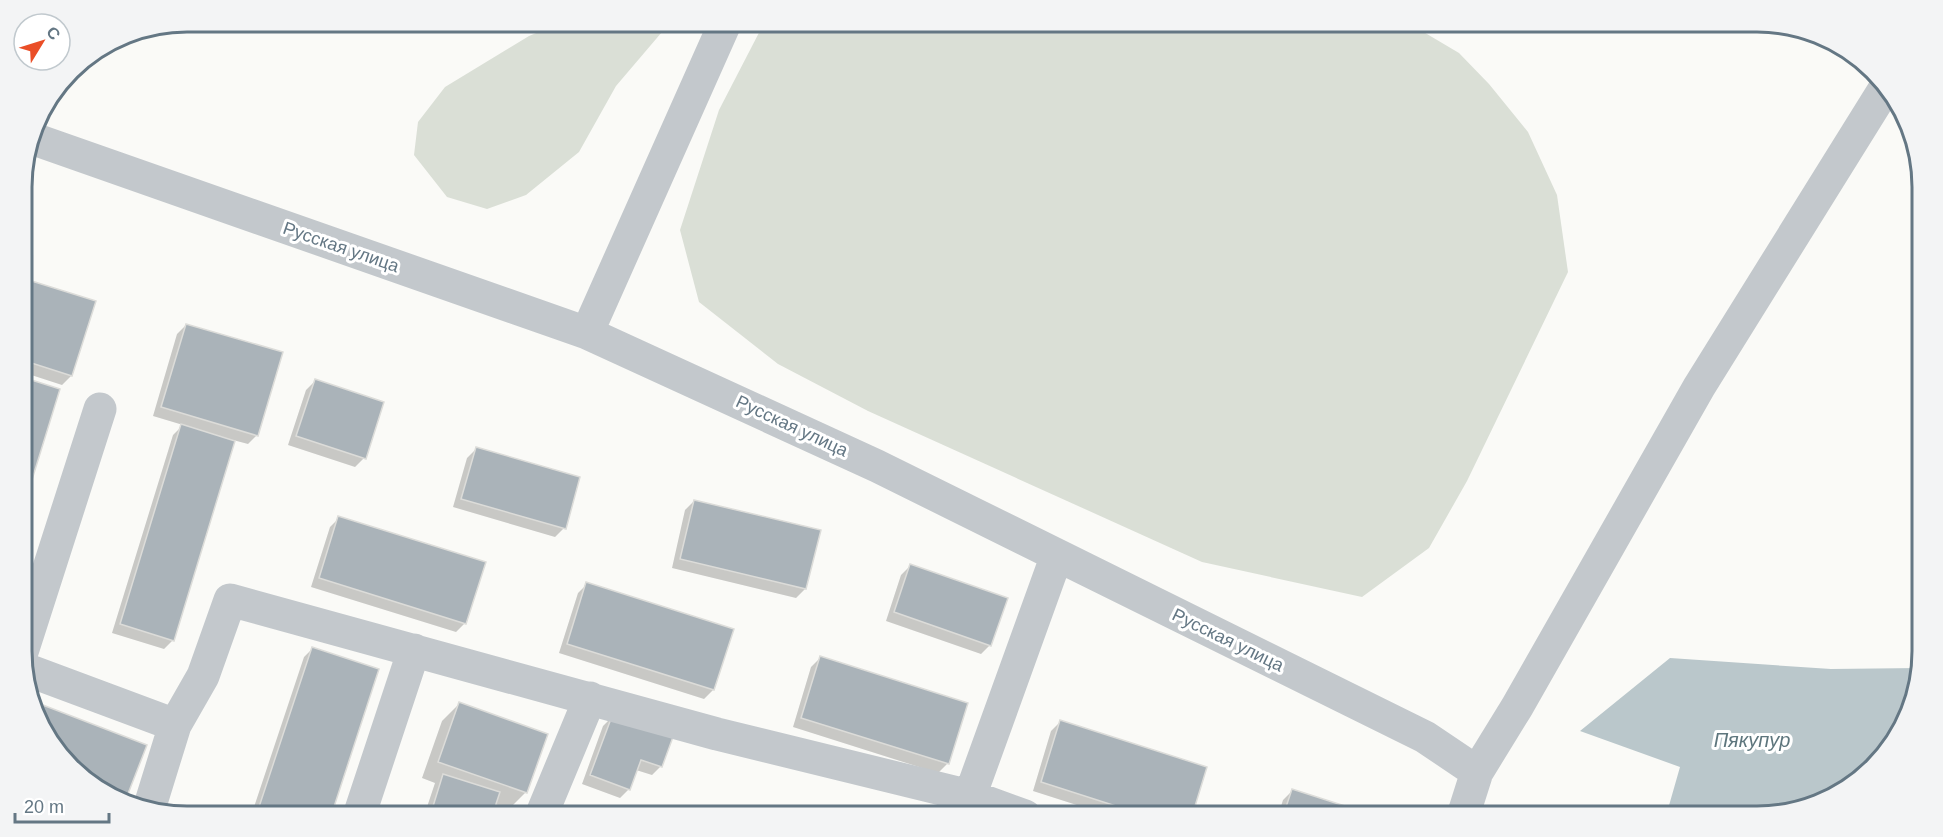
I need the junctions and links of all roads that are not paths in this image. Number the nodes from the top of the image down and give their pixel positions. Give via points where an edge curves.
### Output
1 (721, 32) edge
2 (1881, 94) edge
3 (39, 141) edge
4 (587, 333) junction
5 (100, 409) dead end
6 (1057, 555) junction
7 (32, 621) edge
8 (414, 651) junction
9 (33, 672) edge
10 (590, 698) junction
11 (176, 724) junction
12 (1477, 772) junction
13 (970, 796) junction
14 (151, 802) edge
15 (996, 805) edge
16 (1466, 805) edge
17 (362, 806) edge
18 (545, 806) edge

1 - 4 street
2 - 12 street via 1699,387
3 - 4 street, Русская улица
4 - 6 street, Русская улица via 878,466
5 - 7 street
6 - 12 street, Русская улица via 1425,737
6 - 13 street
8 - 10 street
8 - 11 street via 230,600 203,676
8 - 17 street
9 - 11 street
10 - 13 street via 717,734
10 - 18 street
11 - 14 street
12 - 16 street
13 - 15 street

